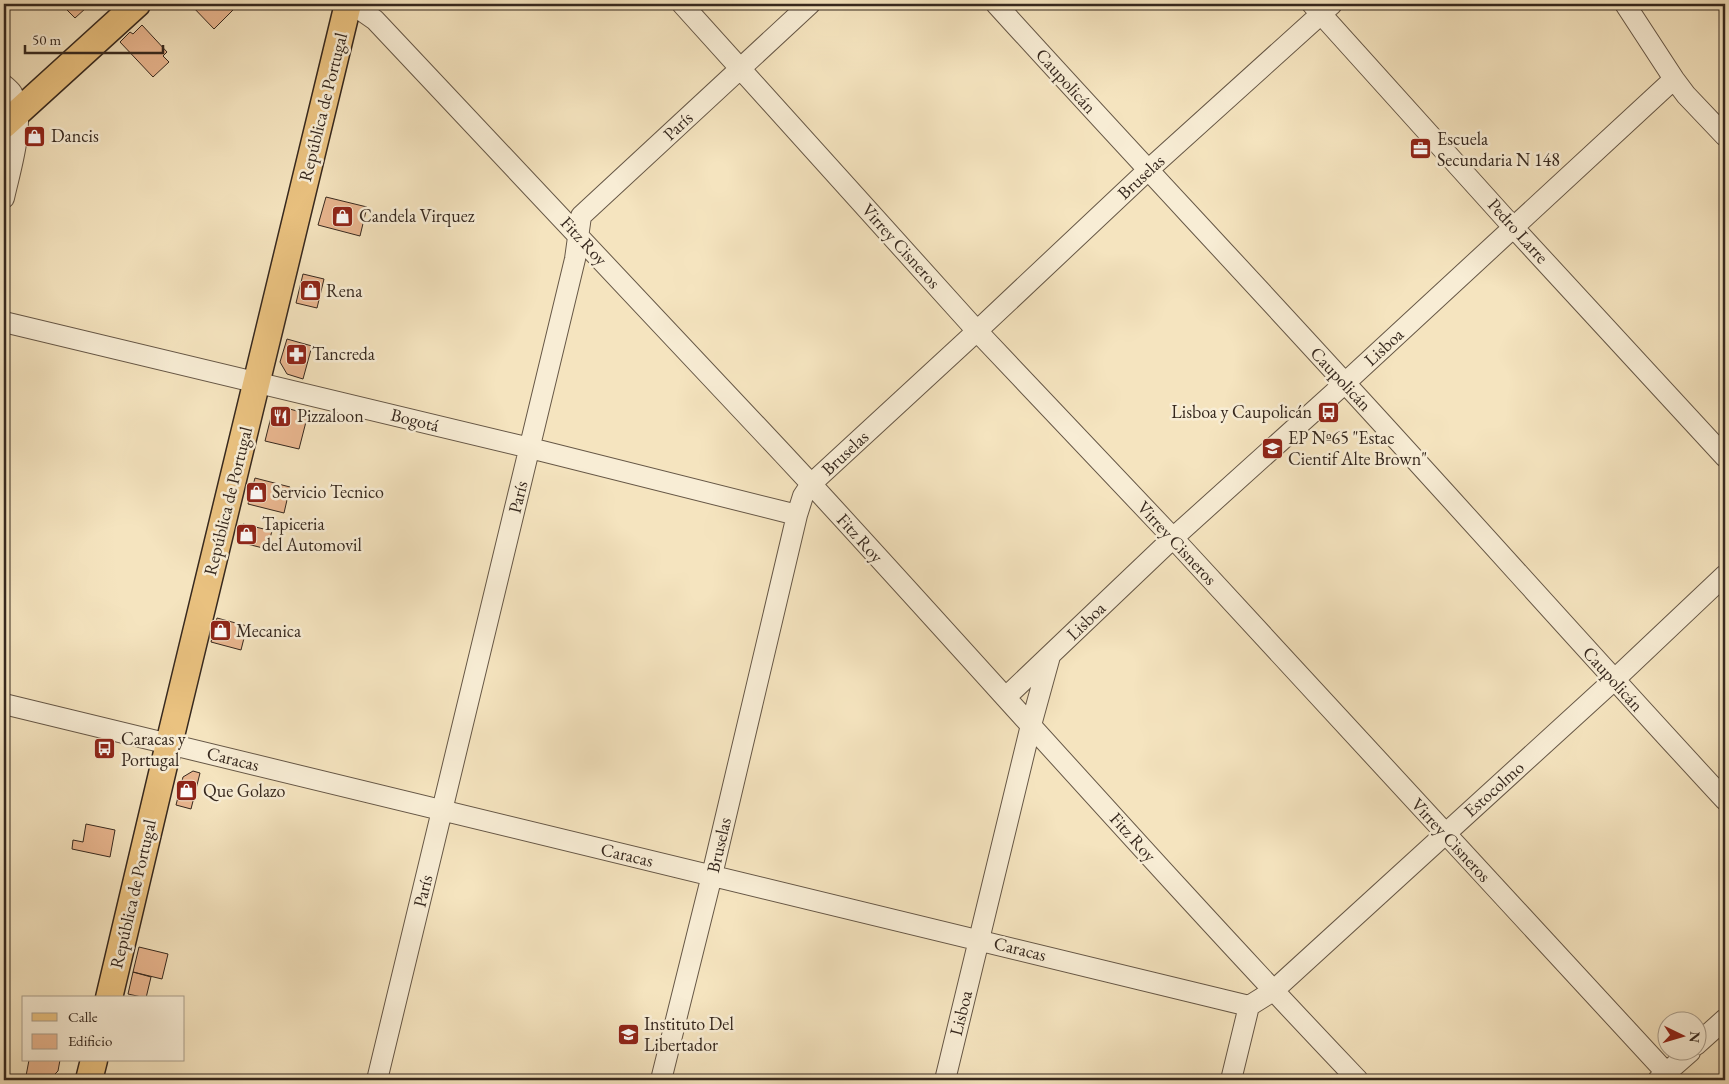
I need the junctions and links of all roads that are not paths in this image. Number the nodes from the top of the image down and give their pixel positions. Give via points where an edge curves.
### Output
1 (137, 4) edge
2 (348, 4) edge
3 (352, 4) edge
4 (682, 4) edge
5 (810, 4) edge
6 (996, 4) edge
7 (1625, 4) edge
8 (1322, 7) edge
9 (741, 68) junction
10 (1674, 79) junction
11 (4, 84) edge
12 (11, 119) edge
13 (1725, 136) edge
14 (1147, 171) junction
15 (4, 198) edge
16 (1513, 227) junction
17 (578, 235) junction
18 (4, 322) edge
19 (977, 331) junction
20 (256, 382) junction
21 (1345, 383) junction
22 (530, 448) junction
23 (1725, 457) edge
24 (811, 484) junction
25 (796, 515) junction
26 (1173, 538) junction
27 (1725, 575) edge
28 (1050, 656) junction
29 (1614, 680) junction
30 (1006, 697) junction
31 (4, 704) edge
32 (1031, 725) junction
33 (169, 744) junction
34 (1725, 800) edge
35 (442, 811) junction
36 (1445, 833) junction
37 (712, 875) junction
38 (978, 939) junction
39 (1273, 991) junction
40 (109, 996) edge
41 (1249, 1006) junction
42 (1725, 1019) edge
43 (1706, 1036) edge
44 (94, 1062) edge
45 (1681, 1062) edge
46 (1666, 1078) edge
47 (89, 1080) edge
48 (377, 1080) edge
49 (661, 1080) edge
50 (945, 1080) edge
51 (1231, 1080) edge
52 (1358, 1080) edge

1 - 12 main road
2 - 20 main road, República de Portugal
3 - 17 street, Fitz Roy via 375,20
4 - 9 street, Virrey Cisneros
5 - 9 street, París
6 - 14 street, Caupolicán
7 - 10 street
8 - 14 street, Bruselas
8 - 16 street, Pedro Larre
9 - 17 street, París via 581,216
9 - 19 street, Virrey Cisneros
10 - 13 street
10 - 16 street, Lisboa
11 - 12 street via 12,93
12 - 15 street via 14,153
14 - 19 street, Bruselas
14 - 21 street, Caupolicán
16 - 21 street, Lisboa
16 - 23 street, Pedro Larre
17 - 22 street, París
17 - 24 street, Fitz Roy
18 - 20 street, Bogotá
19 - 24 street, Bruselas
19 - 26 street, Virrey Cisneros
20 - 22 street, Bogotá
20 - 33 main road, República de Portugal
21 - 26 street, Lisboa
21 - 29 street, Caupolicán
22 - 25 street, Bogotá
22 - 35 street, París
24 - 25 street, Bruselas
24 - 30 street, Fitz Roy
25 - 37 street, Bruselas
26 - 28 street, Lisboa
26 - 36 street, Virrey Cisneros
27 - 29 street, Estocolmo
28 - 30 street, Lisboa
28 - 32 street, Lisboa
29 - 34 street, Caupolicán
29 - 36 street, Estocolmo
30 - 32 street, Fitz Roy
31 - 33 street, Caracas
32 - 38 street, Lisboa
32 - 39 street, Fitz Roy
33 - 35 street, Caracas
33 - 40 main road, República de Portugal
35 - 37 street, Caracas
35 - 48 street, París
36 - 39 street, Estocolmo
36 - 46 street, Virrey Cisneros
37 - 38 street, Caracas
37 - 49 street, Bruselas
38 - 41 street, Caracas
38 - 50 street, Lisboa
39 - 41 street, Estocolmo
39 - 52 street, Fitz Roy
41 - 51 street
42 - 43 street
44 - 47 main road
45 - 46 street

